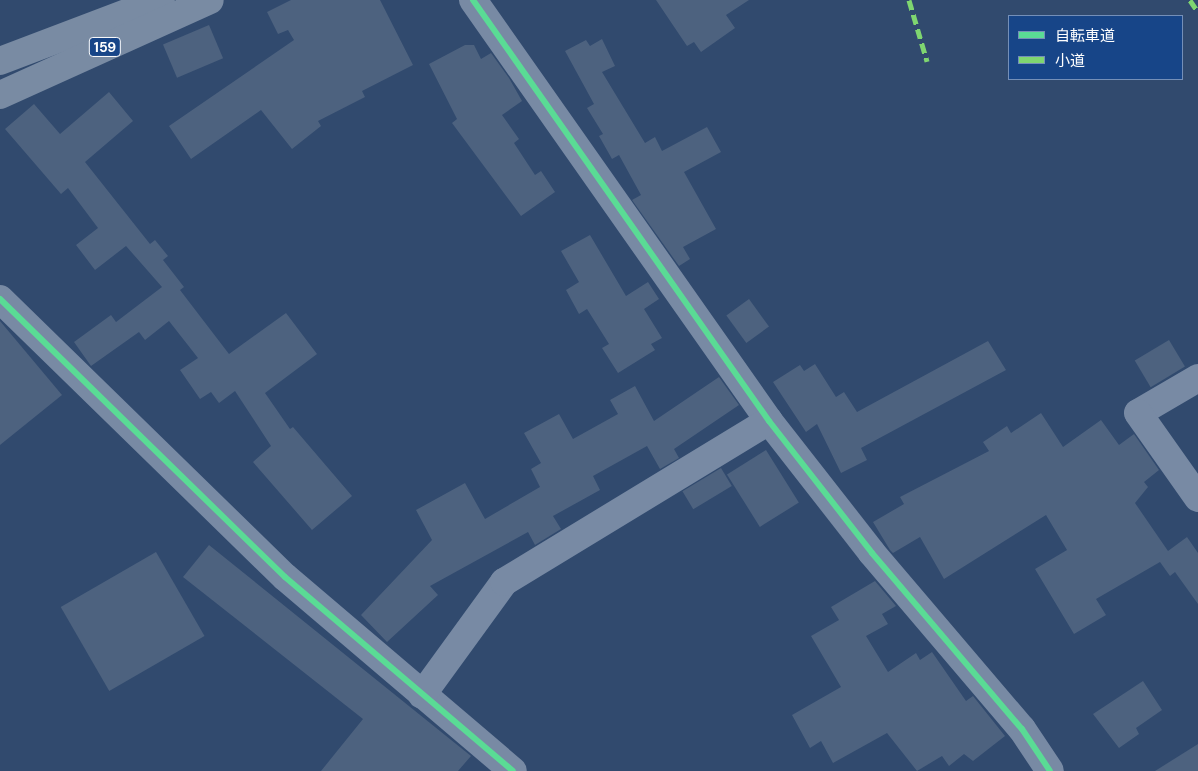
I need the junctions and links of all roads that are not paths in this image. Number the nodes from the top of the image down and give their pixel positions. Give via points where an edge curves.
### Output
1 (161, 0) edge
2 (210, 0) edge
3 (474, 0) edge
4 (0, 62) edge
5 (0, 95) edge
6 (0, 299) edge
7 (1198, 378) edge
8 (769, 421) junction
9 (1198, 498) edge
10 (422, 695) junction
11 (513, 771) edge
12 (1050, 771) edge

1 - 4 highway, 159
2 - 5 highway, 159
3 - 8 street
6 - 10 street via 196,495
7 - 9 street via 1138,413
8 - 10 street via 504,582
8 - 12 street via 872,553 1022,729
10 - 11 street

